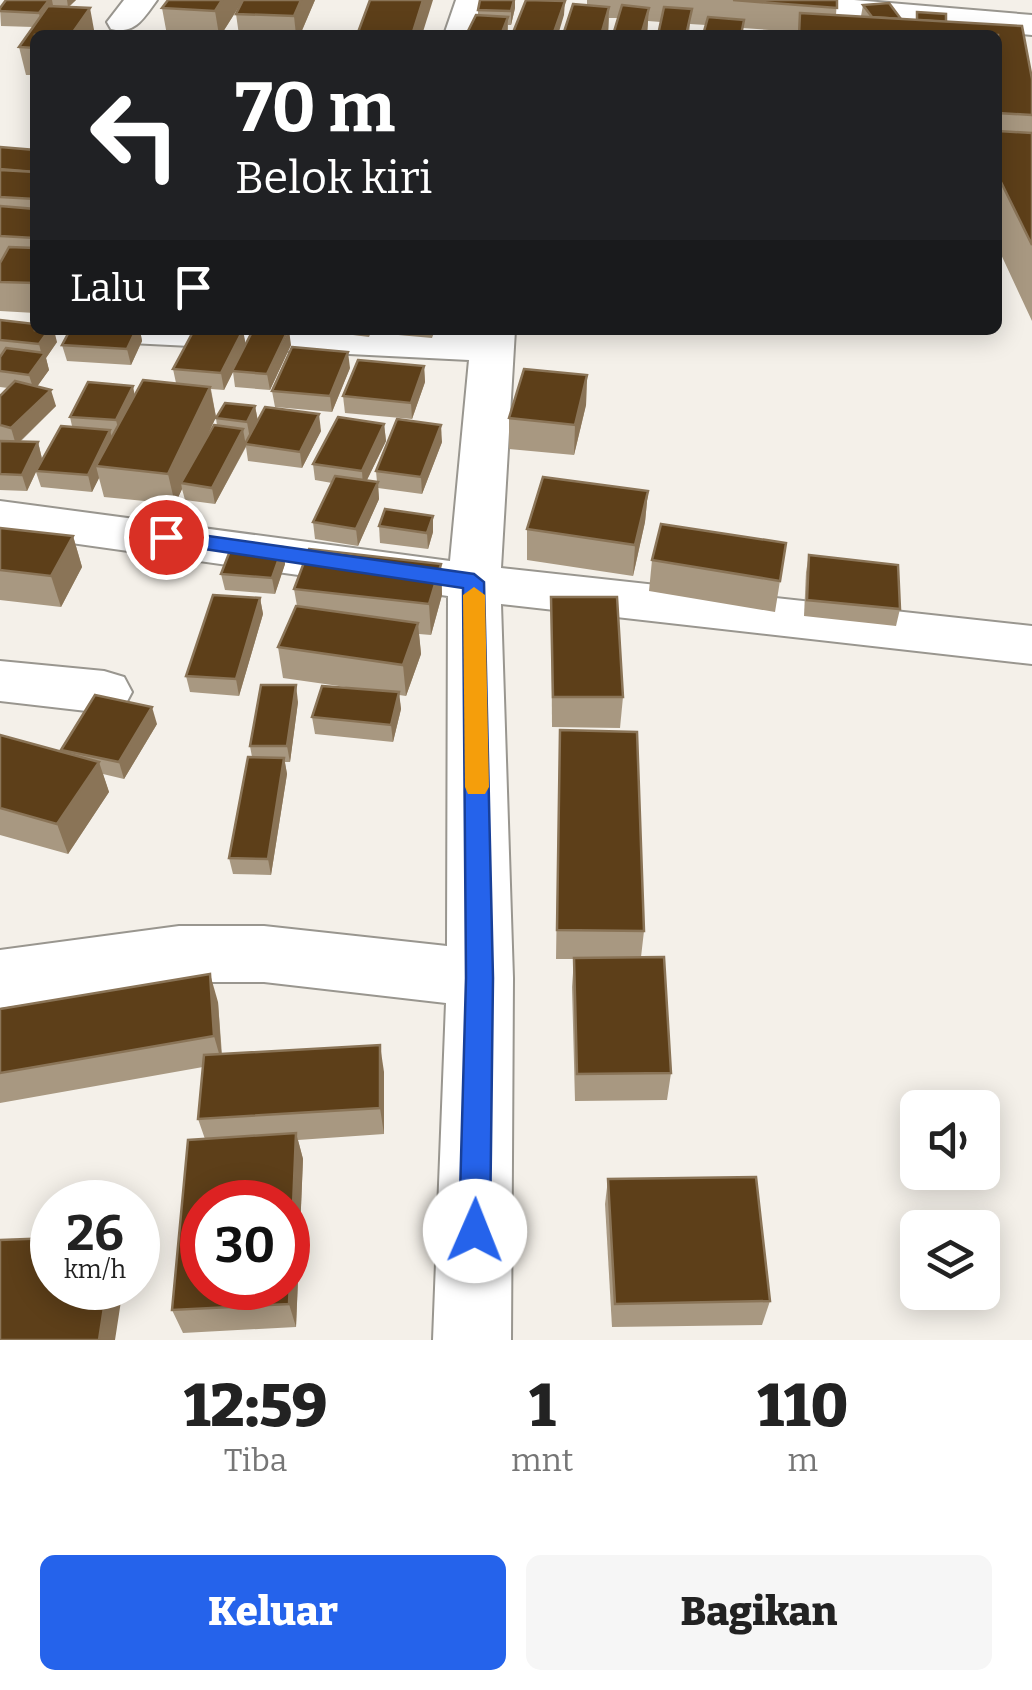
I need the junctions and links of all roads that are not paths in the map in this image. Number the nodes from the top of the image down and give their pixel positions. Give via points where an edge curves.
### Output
1 (472, 0) edge
2 (743, 0) edge
3 (1032, 25) edge
4 (462, 30) edge
5 (331, 335) edge
6 (492, 339) edge
7 (0, 517) edge
8 (474, 582) junction
9 (1032, 646) edge
10 (0, 680) edge
11 (104, 692) edge
12 (480, 978) junction
13 (0, 979) edge
14 (472, 1340) edge

1 - 4 street
2 - 3 street
5 - 6 street
6 - 8 street
7 - 8 street
8 - 9 street
8 - 12 street
10 - 11 street
12 - 13 street via 264,954 179,954
12 - 14 street

